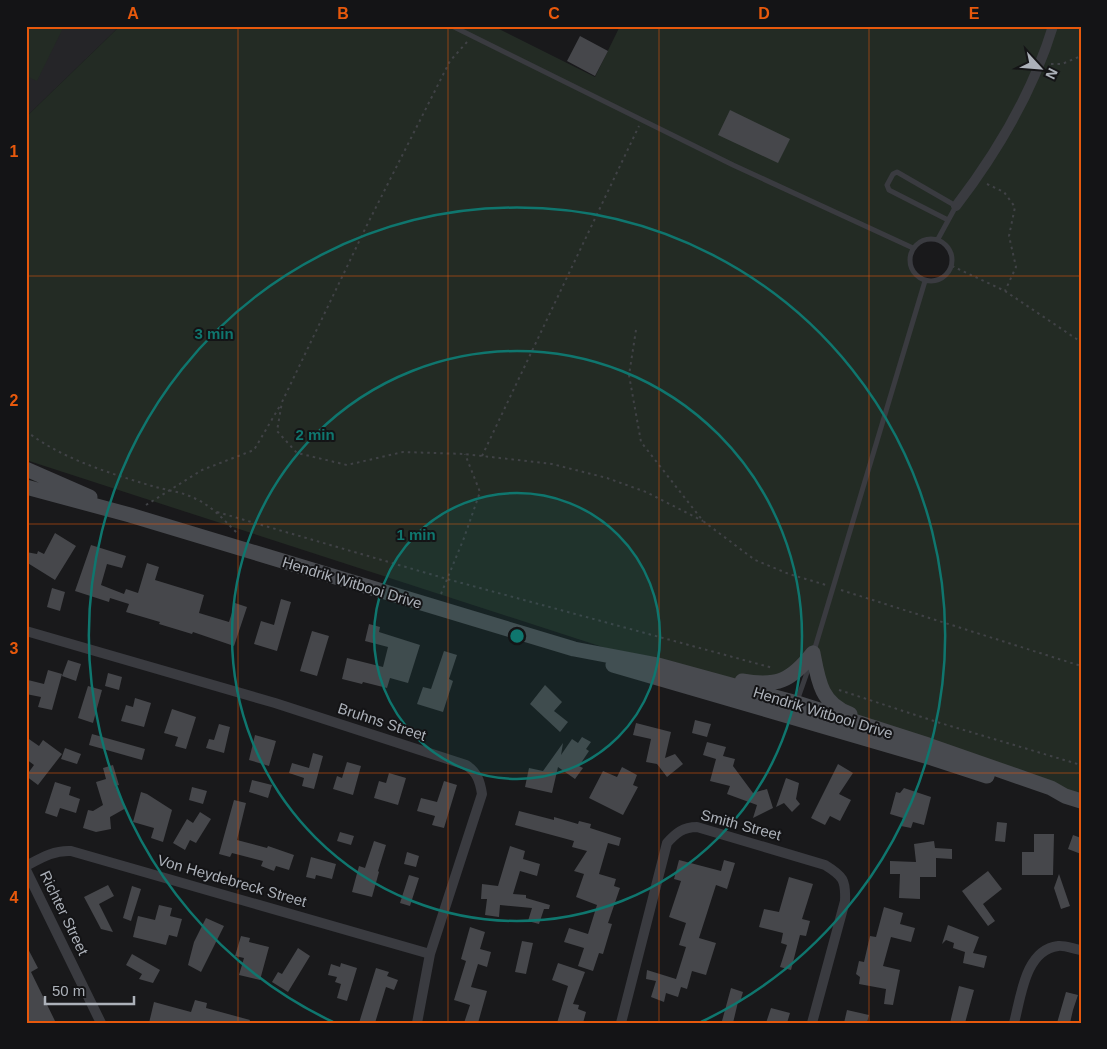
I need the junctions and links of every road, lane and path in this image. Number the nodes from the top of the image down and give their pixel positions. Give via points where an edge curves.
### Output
1 (452, 26) edge
2 (1054, 26) edge
3 (472, 36) junction
4 (1081, 56) edge
5 (1041, 62) junction
6 (642, 120) junction
7 (975, 179) junction
8 (956, 206) junction
9 (948, 220) junction
10 (938, 239) junction
11 (913, 248) junction
12 (952, 266) junction
13 (926, 281) junction
14 (1005, 291) junction
15 (636, 330) dead end
16 (1081, 342) edge
17 (282, 402) junction
18 (26, 431) edge
19 (465, 454) junction
20 (482, 456) junction
21 (26, 469) edge
22 (26, 487) edge
23 (168, 490) junction
24 (217, 512) junction
25 (130, 515) junction
26 (703, 521) junction
27 (237, 533) dead end
28 (447, 579) junction
29 (833, 587) junction
30 (435, 608) junction
31 (26, 631) edge
32 (574, 649) junction
33 (813, 653) junction
34 (658, 665) junction
35 (1081, 666) edge
36 (793, 674) junction
37 (819, 683) junction
38 (795, 711) junction
39 (928, 745) junction
40 (1081, 765) edge
41 (1065, 796) junction
42 (1081, 801) edge
43 (26, 866) edge
44 (26, 870) edge
45 (1081, 950) edge
46 (430, 954) junction
47 (101, 1023) edge
48 (417, 1023) edge
49 (621, 1023) edge
50 (812, 1023) edge
51 (1014, 1023) edge

1 - 3 lane
2 - 5 street
3 - 6 lane
3 - 17 path via 450,61
4 - 5 path via 1062,64
5 - 7 street via 1013,122
6 - 11 lane
6 - 20 path
7 - 8 street
7 - 14 path via 1004,192 1015,207 1009,236 1016,266
8 - 9 lane
8 - 9 lane via 897,172 893,174 887,185 889,190
9 - 10 lane
10 - 11 lane via 924,240
10 - 12 lane via 952,253
11 - 13 lane via 911,268 914,274
12 - 13 lane via 939,280
12 - 14 path
13 - 29 lane
14 - 16 path
15 - 26 path via 629,375 640,442
17 - 19 path via 277,431 297,453 347,465 403,452
17 - 23 path via 254,450 202,470
18 - 23 path via 44,445 97,468
19 - 20 path
19 - 28 path via 480,492
20 - 26 path via 552,464 607,478 646,492
21 - 25 main road, Hendrik Witbooi Drive
22 - 25 main road, Hendrik Witbooi Drive
23 - 24 path via 195,498
23 - 25 path
24 - 27 path
24 - 28 path
25 - 30 main road, Hendrik Witbooi Drive
26 - 29 path via 755,560
28 - 30 path
28 - 36 path
29 - 33 lane
29 - 35 path
30 - 32 main road, Hendrik Witbooi Drive
31 - 46 street, Bruhns Street via 275,703 474,770 482,794
32 - 34 main road, Hendrik Witbooi Drive
32 - 38 main road, Hendrik Witbooi Drive via 647,676
33 - 36 main road
33 - 37 main road
33 - 38 lane
34 - 36 main road via 753,683 780,682
34 - 38 main road, Hendrik Witbooi Drive
37 - 39 main road via 827,697 843,711 917,737
37 - 40 path
38 - 39 main road, Hendrik Witbooi Drive
38 - 41 main road, Hendrik Witbooi Drive via 1048,796
39 - 41 main road, Hendrik Witbooi Drive via 1051,788
41 - 42 main road, Hendrik Witbooi Drive
43 - 46 street, Von Heydebreck Street via 49,854 71,851
44 - 47 street, Richter Street
45 - 51 street via 1058,945 1042,951 1032,961
46 - 48 street, Bruhns Street
49 - 50 street, Smith Street via 667,843 683,828 697,827 825,864 840,875 846,885 845,901

